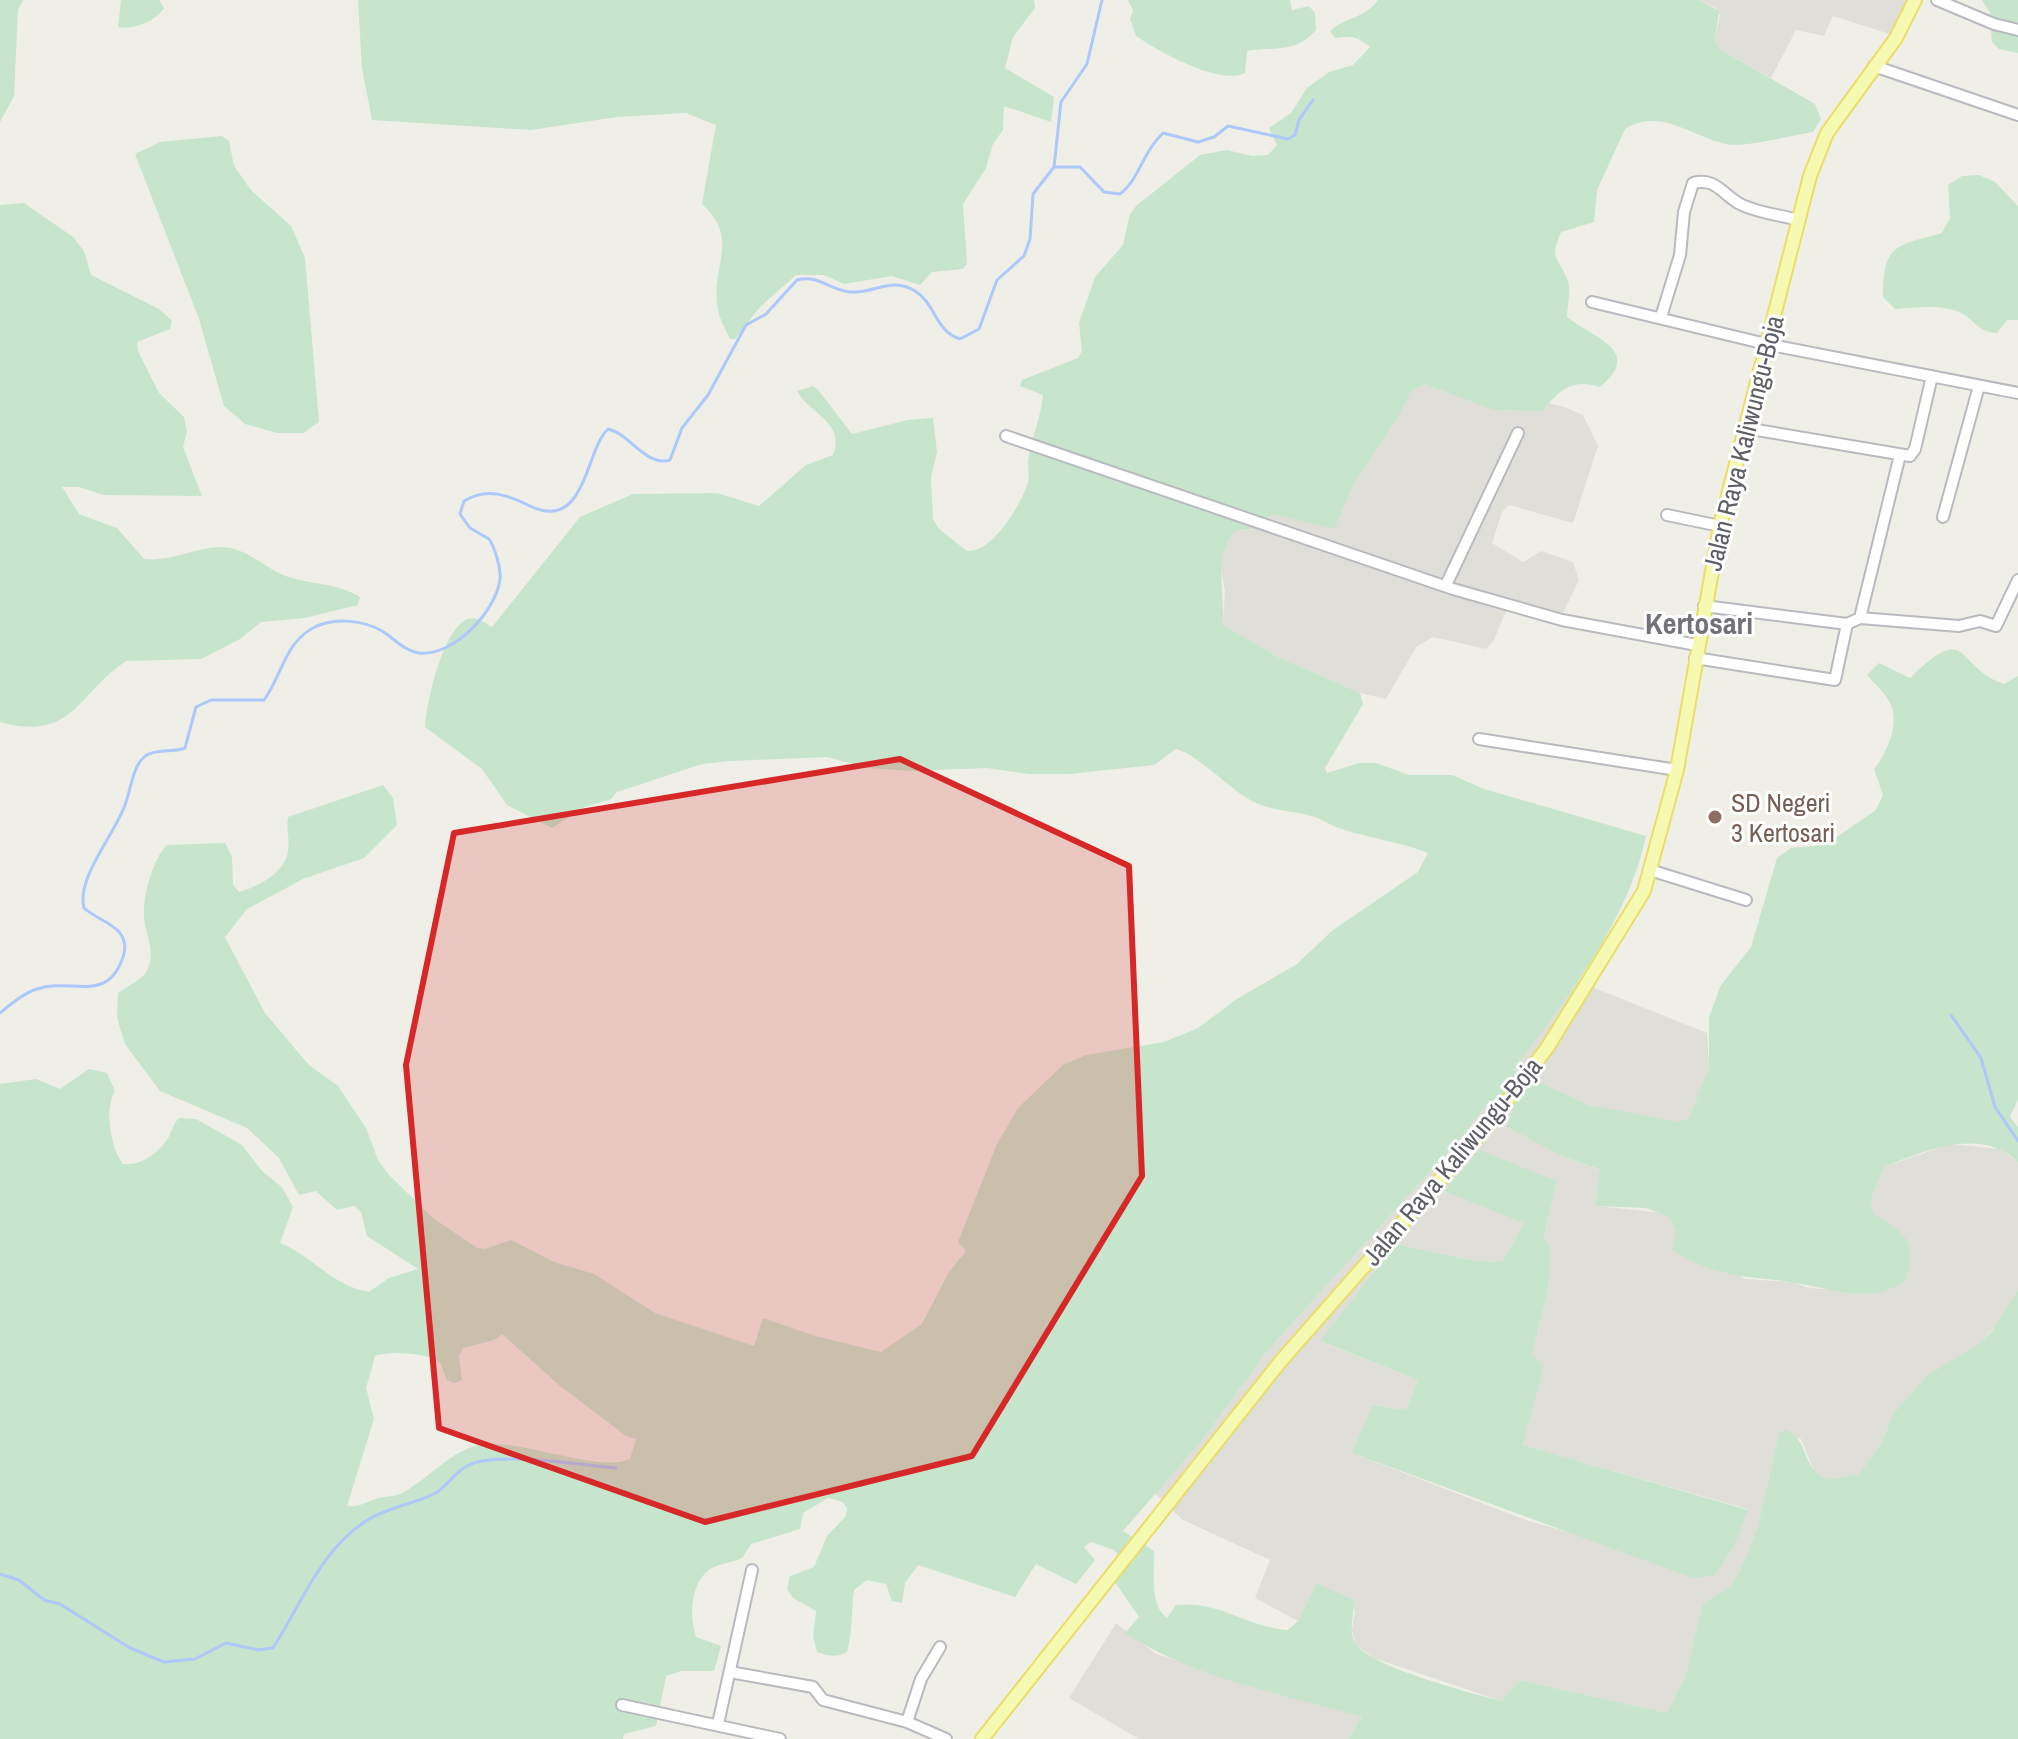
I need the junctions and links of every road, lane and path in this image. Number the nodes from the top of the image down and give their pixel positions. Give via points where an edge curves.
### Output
1 (1915, 0) edge
2 (1937, 0) edge
3 (2018, 30) edge
4 (1874, 66) junction
5 (2018, 115) edge
6 (1798, 220) junction
7 (1592, 302) dead end
8 (1661, 317) junction
9 (1766, 344) junction
10 (1932, 376) junction
11 (1979, 386) junction
12 (2018, 393) edge
13 (1745, 428) junction
14 (1518, 433) dead end
15 (1006, 436) dead end
16 (1900, 455) junction
17 (1667, 515) dead end
18 (1943, 517) dead end
19 (1720, 526) junction
20 (2018, 580) edge
21 (1446, 585) junction
22 (1704, 606) junction
23 (1860, 618) junction
24 (1847, 624) junction
25 (1696, 652) junction
26 (1479, 739) dead end
27 (1677, 770) junction
28 (1653, 871) junction
29 (1746, 900) dead end
30 (752, 1570) dead end
31 (940, 1647) dead end
32 (730, 1672) junction
33 (622, 1705) dead end
34 (907, 1722) junction
35 (718, 1724) junction
36 (780, 1739) edge
37 (946, 1739) edge
38 (982, 1739) edge

1 - 4 main road, Jalan Raya Kaliwungu-Boja
2 - 3 street
4 - 5 street
4 - 6 main road, Jalan Raya Kaliwungu-Boja via 1827,133
6 - 8 street via 1740,204 1711,183 1693,183 1680,255
6 - 9 main road, Jalan Raya Kaliwungu-Boja
7 - 8 street
8 - 9 street
9 - 10 street
9 - 13 main road, Jalan Raya Kaliwungu-Boja
10 - 11 street
10 - 16 street via 1914,452
11 - 12 street
11 - 18 street
13 - 16 street
13 - 19 main road, Jalan Raya Kaliwungu-Boja
14 - 21 street
15 - 21 street
16 - 23 street
17 - 19 street
19 - 22 main road, Jalan Raya Kaliwungu-Boja
20 - 23 street via 1997,625
21 - 25 street
22 - 24 street
22 - 25 main road, Jalan Raya Kaliwungu-Boja
23 - 24 street
24 - 25 street via 1836,679
25 - 27 main road, Jalan Raya Kaliwungu-Boja
26 - 27 street
27 - 28 main road, Jalan Raya Kaliwungu-Boja
28 - 29 street
28 - 38 main road, Jalan Raya Kaliwungu-Boja via 1547,1048 1489,1124 1280,1362
30 - 32 street
31 - 34 street via 921,1679
32 - 34 street via 813,1687 823,1700
32 - 35 street
33 - 35 street
34 - 37 street
35 - 36 street

